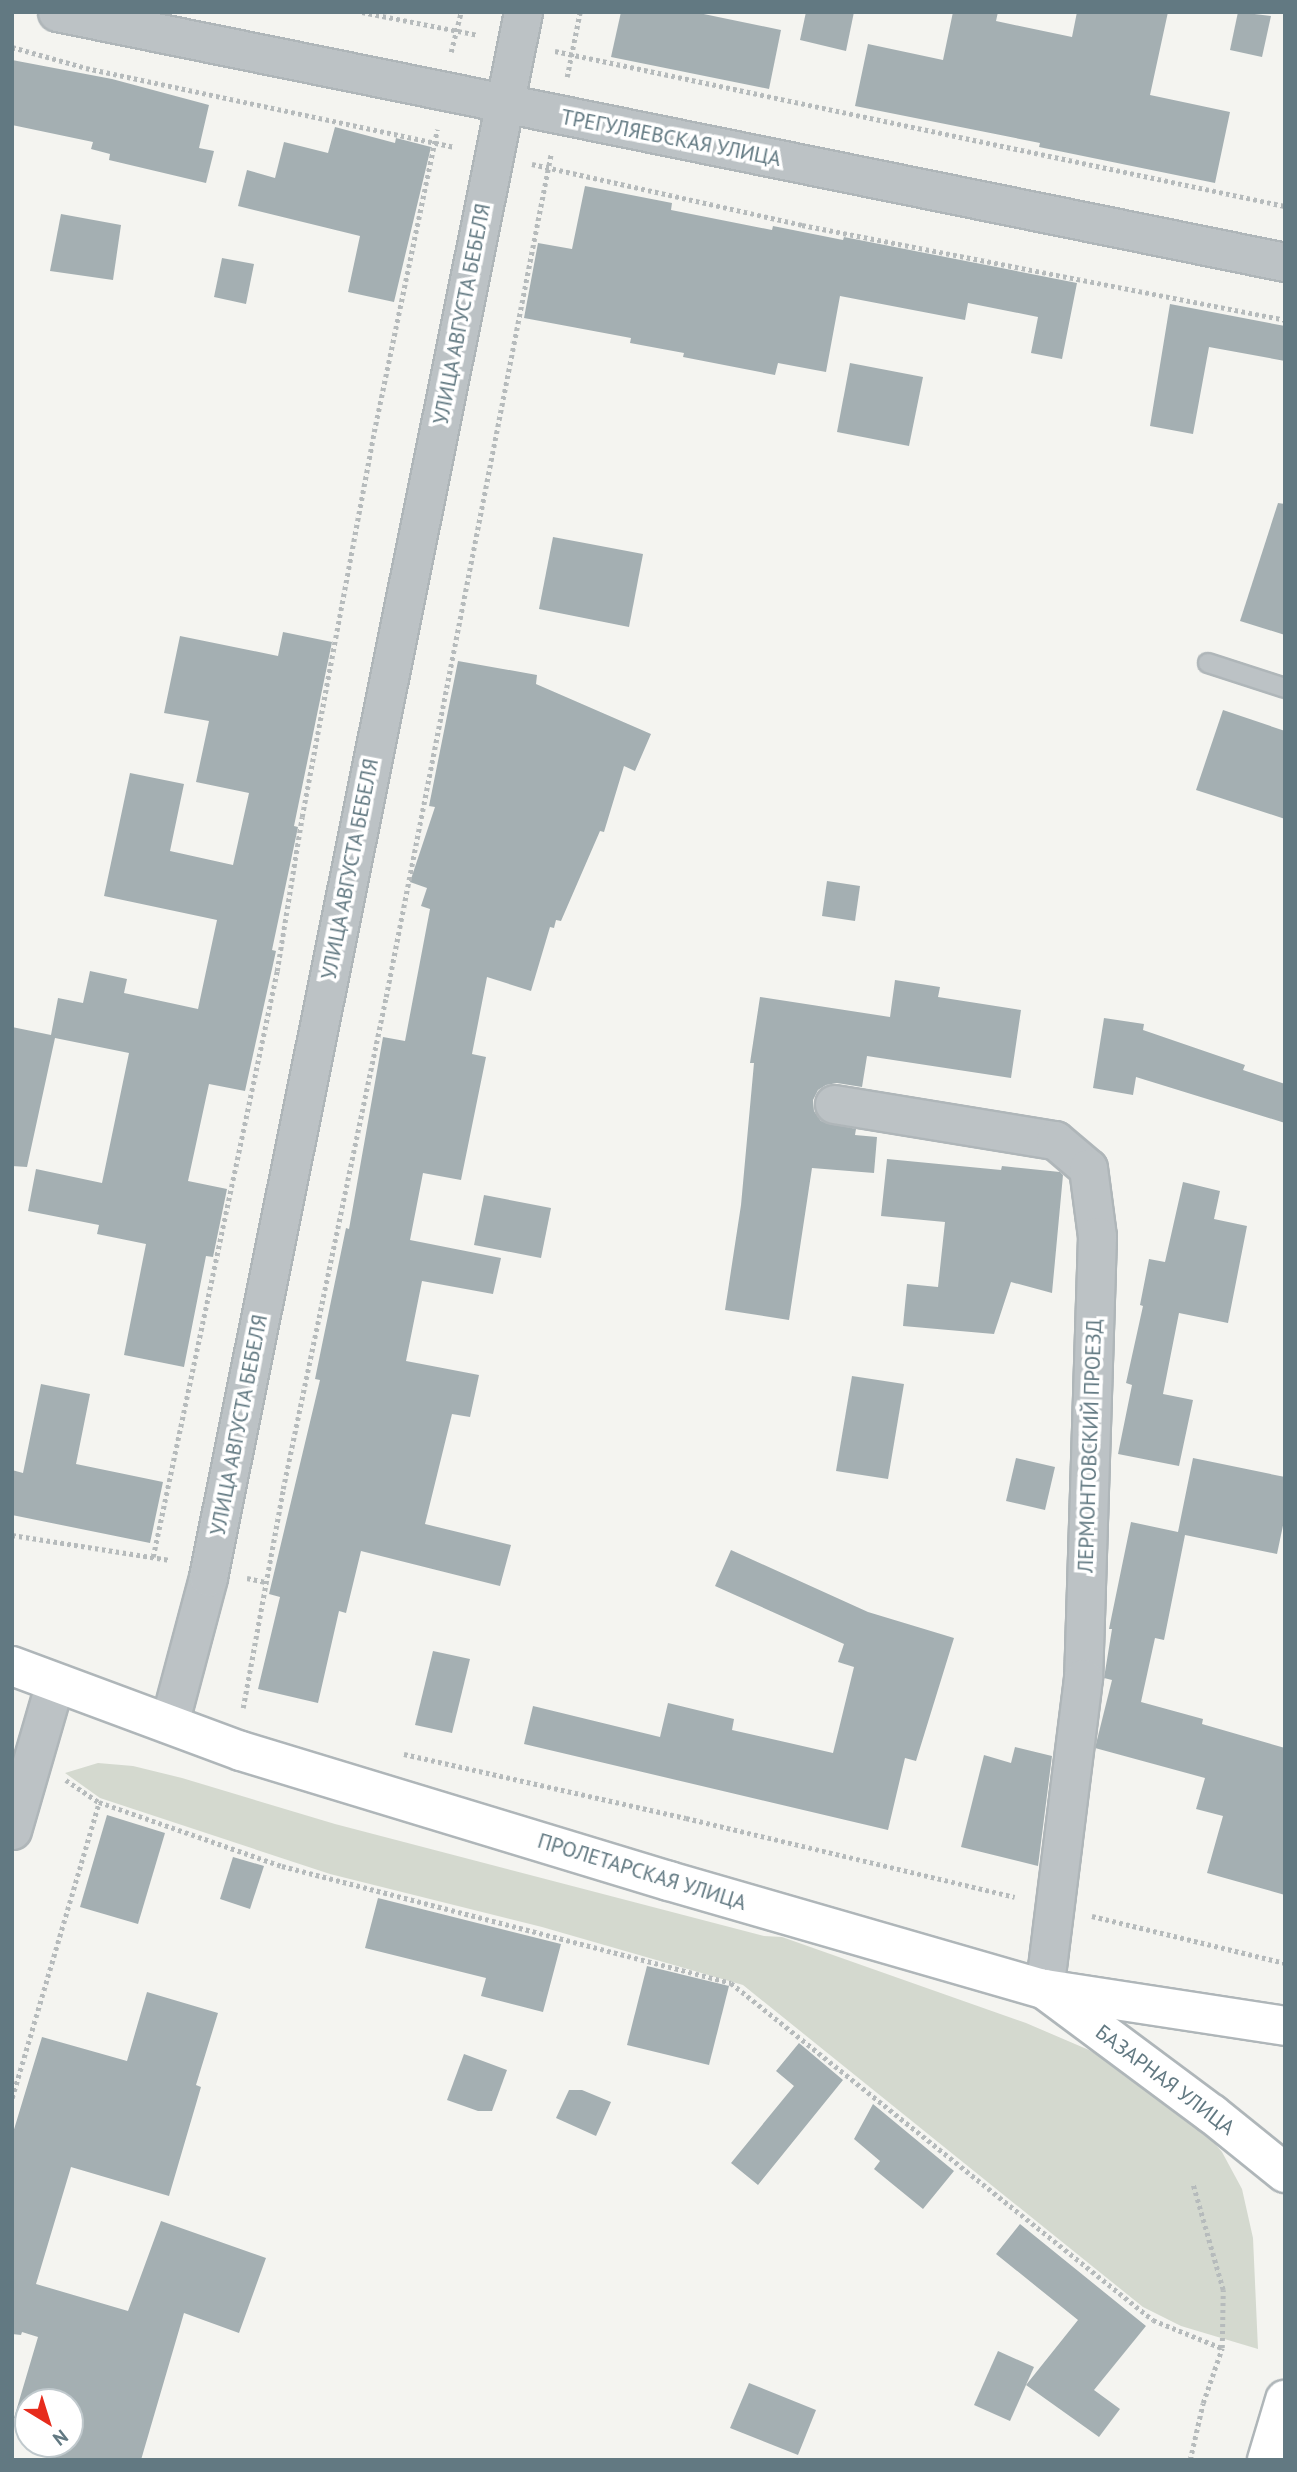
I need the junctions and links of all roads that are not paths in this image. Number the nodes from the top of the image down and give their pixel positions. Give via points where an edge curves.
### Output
1 (57, 12) edge
2 (520, 28) edge
3 (505, 106) junction
4 (1285, 262) edge
5 (1208, 663) dead end
6 (1285, 688) edge
7 (834, 1104) dead end
8 (12, 1666) edge
9 (55, 1682) junction
10 (169, 1724) junction
11 (12, 1829) edge
12 (1044, 1989) junction
13 (1285, 2026) edge
14 (1285, 2173) edge
15 (1285, 2400) edge
16 (1268, 2460) edge

1 - 3 street, ТРЕГУЛЯЕВСКАЯ УЛИЦА
2 - 3 street, УЛИЦА АВГУСТА БЕБЕЛЯ
3 - 4 street, ТРЕГУЛЯЕВСКАЯ УЛИЦА
3 - 10 street, УЛИЦА АВГУСТА БЕБЕЛЯ via 210,1569
5 - 6 lane
7 - 12 street, ЛЕРМОНТОВСКИЙ ПРОЕЗД via 1055,1140 1088,1168 1097,1236 1083,1678
8 - 9 main road, ПРОЛЕТАРСКАЯ УЛИЦА
9 - 10 main road, ПРОЛЕТАРСКАЯ УЛИЦА
9 - 11 street
10 - 12 main road, ПРОЛЕТАРСКАЯ УЛИЦА via 241,1751
12 - 13 main road, ПРОЛЕТАРСКАЯ УЛИЦА
12 - 14 main road, БАЗАРНАЯ УЛИЦА
15 - 16 main road

